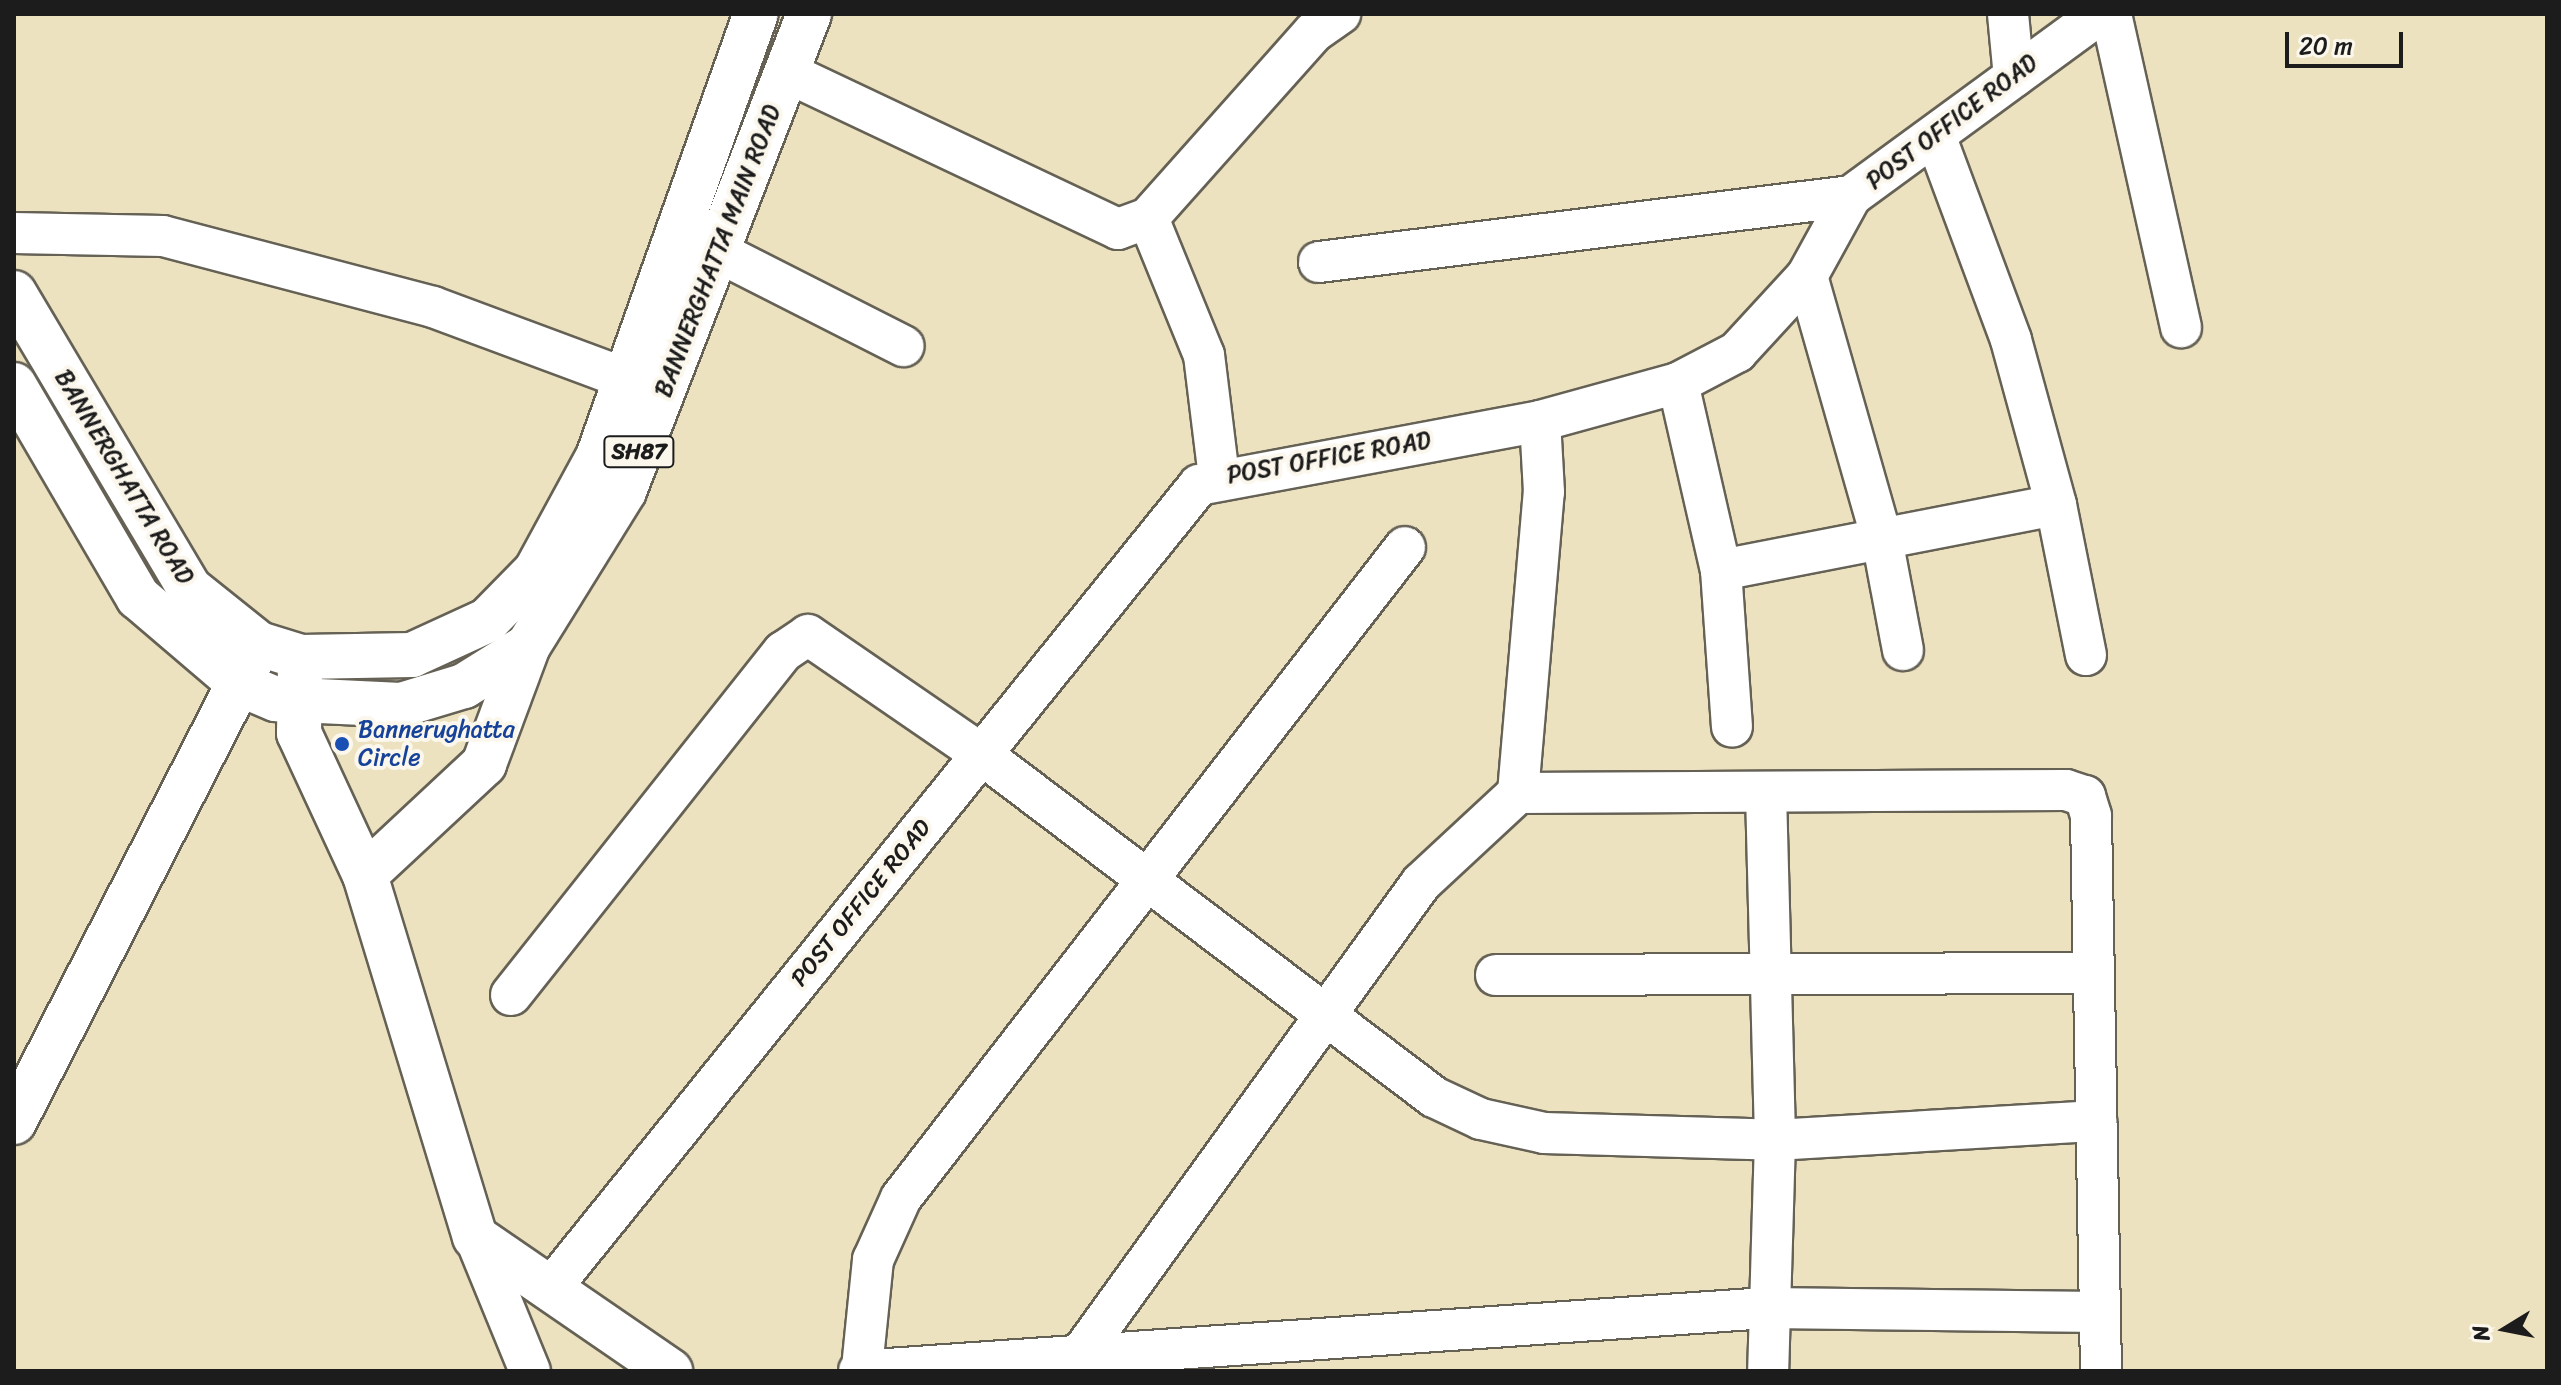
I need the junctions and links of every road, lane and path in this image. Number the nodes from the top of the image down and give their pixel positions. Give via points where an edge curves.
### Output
1 (756, 14) edge
2 (809, 14) edge
3 (2008, 14) edge
4 (2100, 14) edge
5 (2111, 14) edge
6 (1319, 20) edge
7 (788, 73) junction
8 (2014, 77) junction
9 (1936, 138) junction
10 (1851, 196) junction
11 (1148, 218) junction
12 (14, 233) edge
13 (718, 252) junction
14 (1319, 262) dead end
15 (1807, 276) junction
16 (14, 293) edge
17 (2181, 327) dead end
18 (903, 346) dead end
19 (629, 380) junction
20 (1678, 383) junction
21 (14, 385) edge
22 (1540, 421) junction
23 (1219, 477) junction
24 (2056, 505) junction
25 (1882, 539) junction
26 (1405, 547) dead end
27 (1721, 570) junction
28 (259, 644) junction
29 (528, 646) junction
30 (1903, 650) dead end
31 (2086, 655) dead end
32 (301, 657) junction
33 (240, 684) junction
34 (296, 702) junction
35 (1732, 727) dead end
36 (981, 754) junction
37 (1518, 793) junction
38 (1766, 793) junction
39 (365, 875) junction
40 (1142, 878) junction
41 (2094, 973) junction
42 (1771, 974) junction
43 (1496, 975) dead end
44 (511, 995) dead end
45 (1322, 1017) junction
46 (2096, 1121) junction
47 (14, 1122) edge
48 (1775, 1140) junction
49 (475, 1237) junction
50 (550, 1289) junction
51 (1767, 1308) junction
52 (2099, 1312) junction
53 (1080, 1355) junction
54 (861, 1370) edge
55 (530, 1371) edge
56 (670, 1371) edge
57 (1768, 1371) edge
58 (2101, 1371) edge

1 - 19 main road, BANNERGHATTA MAIN ROAD / SH87
2 - 7 main road, BANNERGHATTA MAIN ROAD / SH87
3 - 8 street
4 - 8 street, POST OFFICE ROAD
5 - 17 street
6 - 11 street
7 - 11 street via 1080,215 1118,229
7 - 13 main road, BANNERGHATTA MAIN ROAD / SH87
8 - 9 street, POST OFFICE ROAD
9 - 10 street, POST OFFICE ROAD
9 - 24 street via 2011,340
10 - 14 street
10 - 15 street, POST OFFICE ROAD
11 - 23 street via 1204,355
12 - 19 street via 163,236 433,307
13 - 18 street
13 - 29 main road, BANNERGHATTA MAIN ROAD / SH87 via 624,491
15 - 20 street, POST OFFICE ROAD via 1737,352
15 - 25 street
16 - 28 main road, BANNERGHATTA ROAD / SH87 via 190,589
19 - 32 main road, BANNERGHATTA MAIN ROAD / SH87 via 598,457 536,571 488,620 412,655
20 - 22 street, POST OFFICE ROAD
20 - 27 street
21 - 33 main road, BANNERGHATTA ROAD / SH87 via 138,597
22 - 23 street, POST OFFICE ROAD
22 - 37 street via 1544,492
23 - 36 street, POST OFFICE ROAD via 1199,485
24 - 25 street
24 - 31 street
25 - 27 street
25 - 30 street
26 - 40 street
27 - 35 street
28 - 32 main road, BANNERGHATTA ROAD / SH87
28 - 33 main road
29 - 34 main road, BANNERGHATTA MAIN ROAD / SH87 via 464,686 401,705
29 - 39 main road via 484,764
32 - 34 main road
33 - 34 main road, BANNERGHATTA ROAD / SH87
33 - 47 main road
34 - 39 main road via 299,733
36 - 40 street
36 - 44 street via 808,635 783,652
36 - 50 street, POST OFFICE ROAD
37 - 38 street
37 - 45 street via 1421,883
38 - 41 street via 2066,790 2085,796
38 - 42 street
39 - 49 main road
40 - 45 street
40 - 54 street via 901,1198 873,1260
41 - 42 street
41 - 46 street
42 - 43 street
42 - 48 street
45 - 48 street via 1434,1097 1481,1119 1544,1133
45 - 53 street
46 - 48 street
46 - 52 street
48 - 51 street
49 - 50 main road
49 - 55 street
50 - 56 main road
51 - 52 street
51 - 53 street
51 - 57 street
52 - 58 street
53 - 54 street

